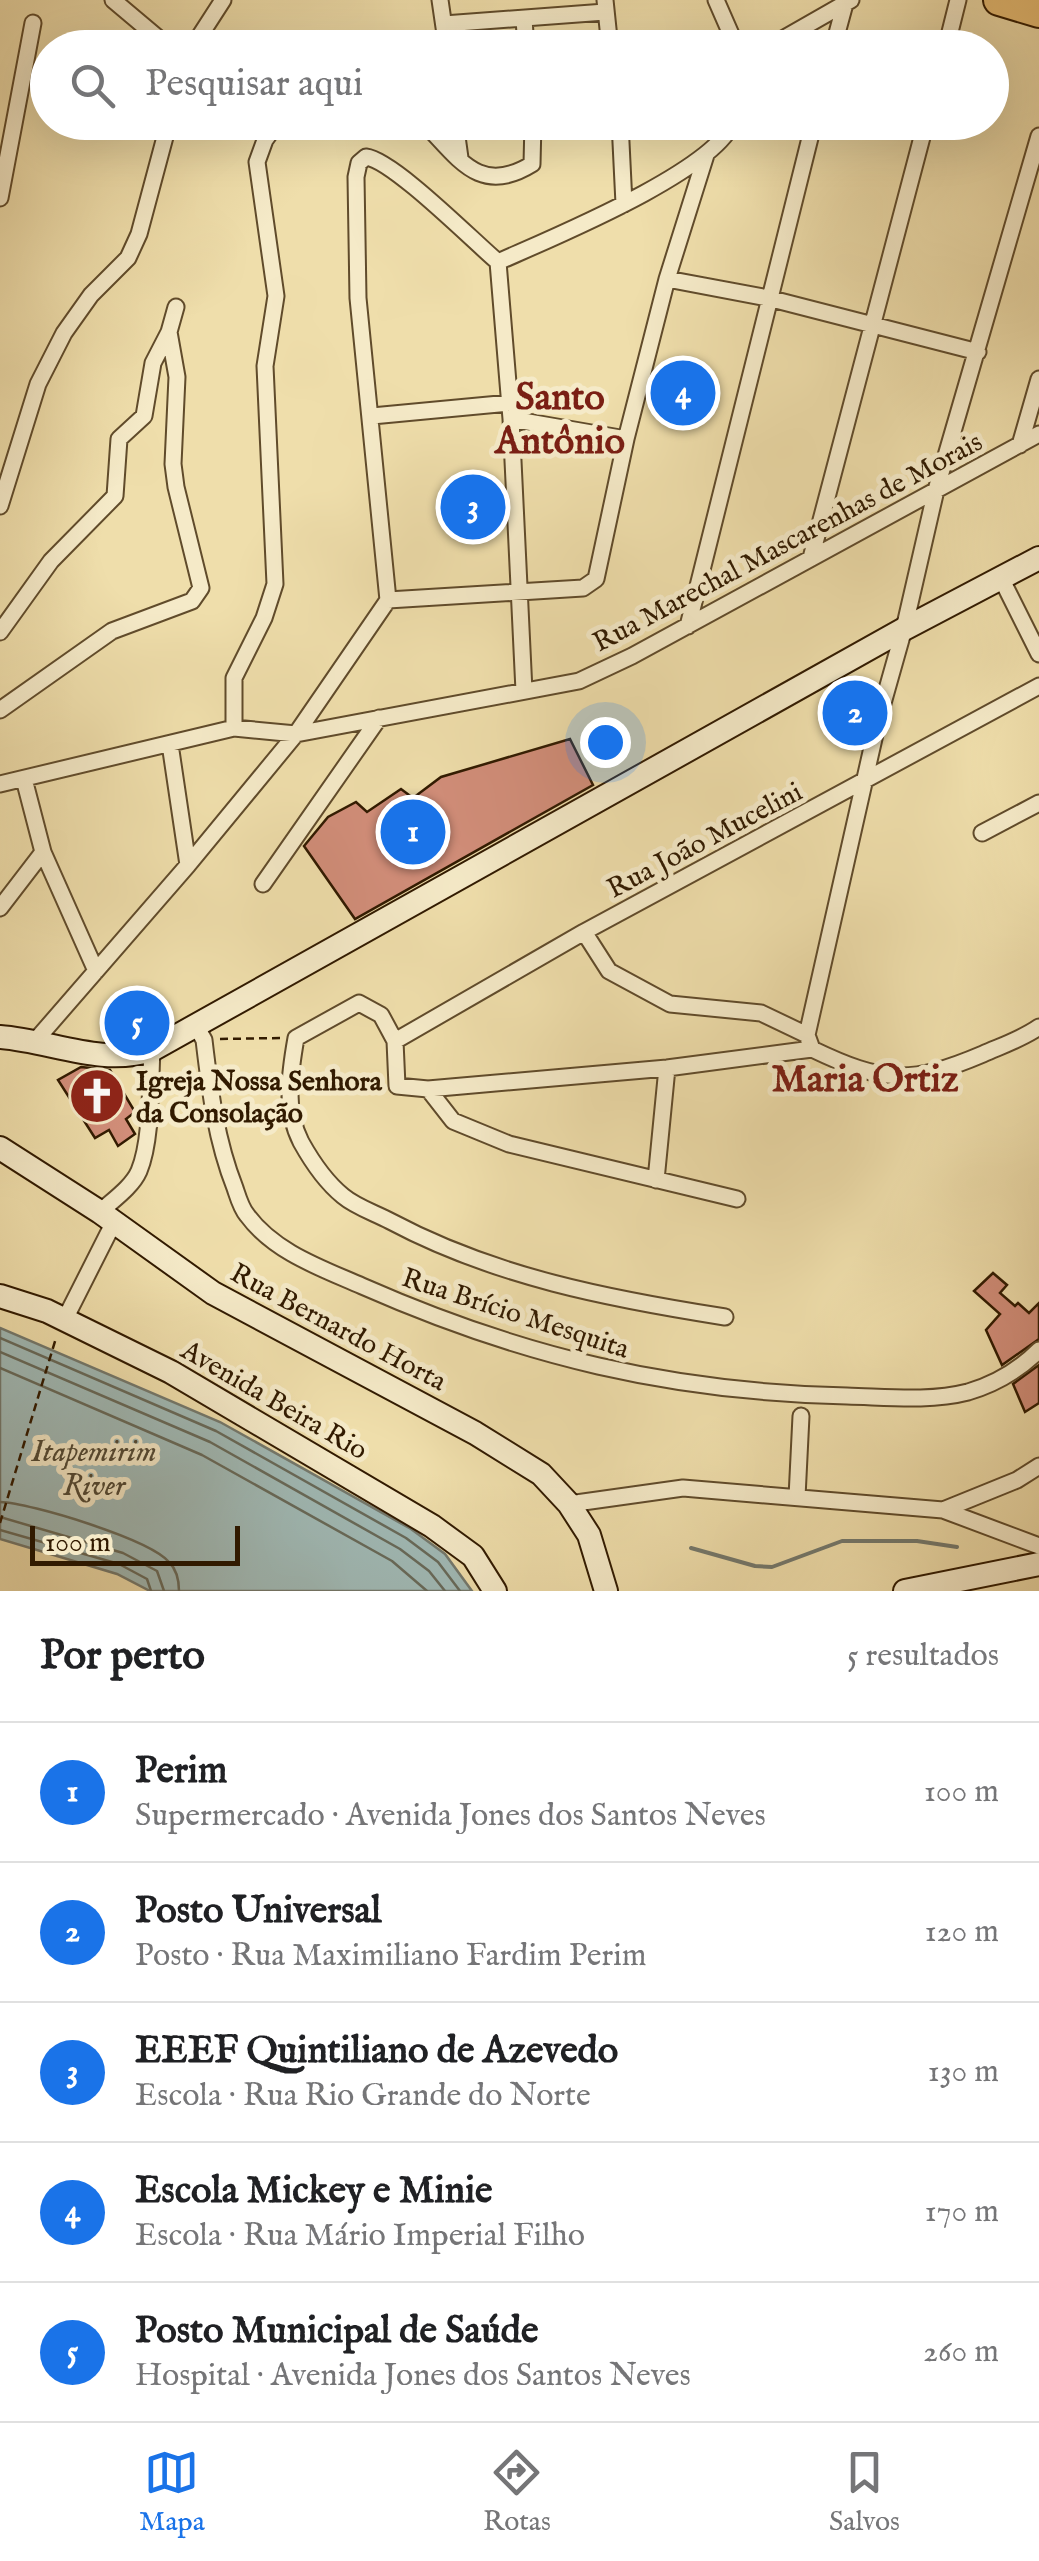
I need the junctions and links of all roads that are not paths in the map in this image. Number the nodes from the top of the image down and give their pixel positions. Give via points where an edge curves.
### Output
1 (114, 0) edge
2 (223, 0) edge
3 (440, 0) edge
4 (716, 0) edge
5 (958, 0) edge
6 (999, 0) edge
7 (847, 1) edge
8 (605, 6) edge
9 (1039, 12) edge
10 (524, 19) junction
11 (33, 23) dead end
12 (444, 24) junction
13 (32, 30) edge
14 (149, 30) edge
15 (204, 30) edge
16 (444, 30) edge
17 (525, 30) edge
18 (726, 30) edge
19 (798, 30) edge
20 (838, 30) edge
21 (950, 30) edge
22 (30, 38) edge
23 (0, 107) edge
24 (13, 121) junction
25 (1039, 136) edge
26 (164, 140) edge
27 (265, 140) edge
28 (442, 140) edge
29 (458, 140) edge
30 (533, 140) edge
31 (621, 140) edge
32 (721, 140) edge
33 (809, 140) edge
34 (921, 140) edge
35 (706, 154) junction
36 (460, 158) junction
37 (1035, 166) edge
38 (0, 198) edge
39 (624, 204) junction
40 (498, 262) junction
41 (667, 279) junction
42 (768, 298) junction
43 (176, 307) dead end
44 (872, 325) junction
45 (169, 332) junction
46 (978, 352) junction
47 (1039, 379) edge
48 (510, 411) junction
49 (372, 416) junction
50 (1039, 434) edge
51 (626, 439) junction
52 (1020, 444) junction
53 (936, 490) junction
54 (0, 506) edge
55 (811, 558) junction
56 (1039, 558) edge
57 (1002, 580) junction
58 (520, 594) junction
59 (388, 600) junction
60 (688, 626) junction
61 (904, 629) junction
62 (0, 632) edge
63 (1039, 654) edge
64 (1037, 690) edge
65 (524, 691) junction
66 (0, 710) edge
67 (380, 718) junction
68 (234, 728) junction
69 (296, 734) junction
70 (170, 744) junction
71 (24, 779) junction
72 (866, 780) junction
73 (0, 784) edge
74 (1039, 803) edge
75 (982, 833) dead end
76 (43, 852) junction
77 (188, 866) junction
78 (264, 884) dead end
79 (0, 908) edge
80 (584, 932) junction
81 (96, 971) junction
82 (1039, 1027) edge
83 (200, 1032) junction
84 (0, 1037) edge
85 (36, 1040) junction
86 (395, 1041) junction
87 (810, 1042) junction
88 (152, 1050) junction
89 (667, 1068) junction
90 (428, 1089) junction
91 (0, 1148) edge
92 (656, 1180) junction
93 (737, 1199) dead end
94 (107, 1217) junction
95 (0, 1296) edge
96 (725, 1317) dead end
97 (61, 1327) junction
98 (1039, 1350) edge
99 (801, 1416) dead end
100 (1039, 1466) edge
101 (797, 1498) junction
102 (569, 1504) junction
103 (942, 1510) junction
104 (1039, 1546) edge
105 (1039, 1564) edge
106 (495, 1591) edge
107 (606, 1591) edge
108 (905, 1591) edge

1 - 14 street
2 - 15 street
3 - 12 street
4 - 18 street
5 - 21 street
6 - 9 highway
7 - 19 street
7 - 20 street
8 - 10 street
10 - 12 street
10 - 17 street
11 - 13 street
12 - 16 street
22 - 24 street
23 - 24 street
24 - 38 street
25 - 37 street
26 - 54 street via 139,234 128,258 64,333 38,384
27 - 68 street via 257,162 276,296 265,366 275,584 234,678
28 - 36 street
29 - 36 street
30 - 36 street via 532,164 500,177 478,174
31 - 39 street
32 - 35 street
33 - 42 street
34 - 44 street
35 - 39 street
35 - 41 street
37 - 46 street
39 - 40 street
40 - 48 street
40 - 49 street via 398,175 374,158 359,163 358,298
41 - 42 street
41 - 51 street
42 - 44 street
42 - 60 street
43 - 45 street
44 - 46 street
44 - 55 street
45 - 62 street via 153,363 144,416 119,440 115,496 51,561
45 - 66 street via 178,378 176,486 201,579 199,594 112,631
46 - 53 street
47 - 52 street
48 - 49 street
48 - 51 street
48 - 58 street
49 - 59 street
50 - 52 street, Rua Marechal Mascarenhas de Morais
51 - 58 street via 592,584
52 - 53 street, Rua Marechal Mascarenhas de Morais
53 - 55 street, Rua Marechal Mascarenhas de Morais
53 - 61 street
55 - 60 street, Rua Marechal Mascarenhas de Morais
56 - 57 main road
57 - 61 main road
57 - 63 street
58 - 59 street
58 - 65 street
59 - 69 street
60 - 65 street, Rua Marechal Mascarenhas de Morais via 579,681
61 - 72 street
61 - 83 main road
64 - 72 street, Rua João Mucelini
65 - 67 street, Rua Marechal Mascarenhas de Morais
67 - 69 street, Rua Marechal Mascarenhas de Morais
67 - 78 street
68 - 69 street, Rua Marechal Mascarenhas de Morais
68 - 70 street, Rua Marechal Mascarenhas de Morais
69 - 77 street
70 - 71 street, Rua Marechal Mascarenhas de Morais
70 - 77 street
71 - 73 street, Rua Marechal Mascarenhas de Morais
71 - 76 street
72 - 80 street, Rua João Mucelini
72 - 87 street
74 - 75 street
76 - 79 street
76 - 81 street
77 - 81 street
80 - 86 street, Rua João Mucelini
80 - 87 street via 609,971 670,1004 761,1012
81 - 85 street
82 - 87 street via 918,1077 844,1064
83 - 88 main road
83 - 98 street, Rua Brício Mesquita via 220,1150 245,1214 296,1257 405,1305 629,1375 817,1396 930,1398 970,1391 1006,1377
84 - 85 main road
85 - 88 main road via 120,1058
86 - 90 street via 396,1086
86 - 96 street via 381,1015 359,1003 296,1038 288,1088 300,1139 344,1196 430,1242 494,1266 630,1302
87 - 89 street
88 - 94 street via 138,1172
89 - 90 street
89 - 92 street
90 - 92 street via 453,1121 509,1144
91 - 94 main road, Rua Bernardo Horta
92 - 93 street
94 - 97 street
94 - 102 main road, Rua Bernardo Horta via 213,1293 541,1474
95 - 97 main road, Avenida Beira Rio
97 - 106 main road, Avenida Beira Rio via 172,1372 442,1532 473,1556
99 - 101 street
100 - 103 street
101 - 102 street via 683,1488
101 - 103 street
102 - 107 main road, Rua Bernardo Horta via 589,1535
103 - 104 street
105 - 108 main road

